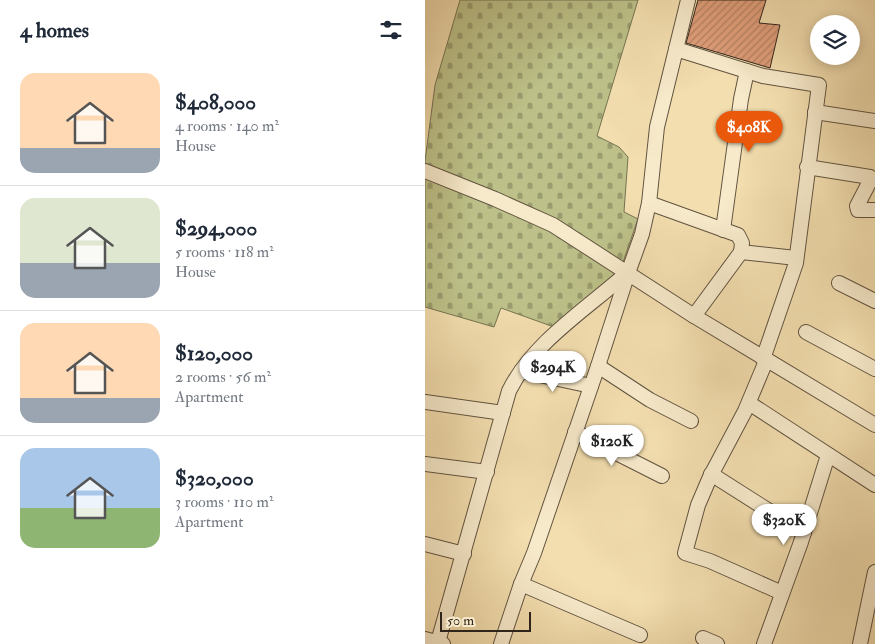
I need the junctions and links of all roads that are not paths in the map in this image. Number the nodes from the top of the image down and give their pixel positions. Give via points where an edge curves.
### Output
1 (687, 0) edge
2 (676, 49) junction
3 (747, 71) junction
4 (815, 112) junction
5 (875, 121) edge
6 (807, 168) junction
7 (425, 171) edge
8 (649, 203) junction
9 (875, 210) edge
10 (723, 230) junction
11 (741, 252) junction
12 (796, 258) junction
13 (628, 273) junction
14 (839, 283) dead end
15 (875, 301) edge
16 (694, 316) junction
17 (806, 332) dead end
18 (764, 360) junction
19 (598, 366) junction
20 (875, 369) edge
21 (521, 372) junction
22 (591, 386) junction
23 (425, 402) edge
24 (749, 403) junction
25 (503, 413) junction
26 (691, 421) dead end
27 (875, 425) edge
28 (575, 432) junction
29 (828, 455) junction
30 (425, 464) edge
31 (487, 472) junction
32 (711, 474) junction
33 (662, 476) dead end
34 (875, 485) edge
35 (804, 533) junction
36 (425, 544) edge
37 (464, 554) junction
38 (875, 572) edge
39 (521, 584) junction
40 (782, 593) junction
41 (640, 636) dead end
42 (703, 638) dead end
43 (435, 642) edge
44 (505, 643) edge
45 (717, 644) edge
46 (764, 644) edge
47 (860, 644) edge

1 - 2 street
2 - 3 street
2 - 8 street via 657,127
3 - 4 street via 819,85
3 - 10 street
4 - 5 street
4 - 6 street
6 - 9 street via 870,177 857,206 858,210
6 - 12 street
7 - 13 street via 553,225
8 - 10 street
8 - 13 street
10 - 11 street via 737,235 742,243
11 - 12 street
11 - 16 street
12 - 18 street
13 - 16 street
13 - 19 street
13 - 21 street via 543,346
14 - 15 street
16 - 18 street
17 - 20 street
18 - 24 street
18 - 27 street
19 - 22 street
19 - 26 street via 649,400
21 - 22 street
21 - 25 street via 509,391
22 - 28 street
23 - 25 street
24 - 29 street
24 - 32 street
25 - 31 street
28 - 33 street
28 - 39 street
29 - 34 street
29 - 35 street
30 - 31 street
31 - 37 street
32 - 35 street
32 - 40 street via 698,505 685,552
35 - 40 street
36 - 37 street
37 - 43 street
38 - 47 street
39 - 41 street
39 - 44 street
40 - 46 street
42 - 45 street

